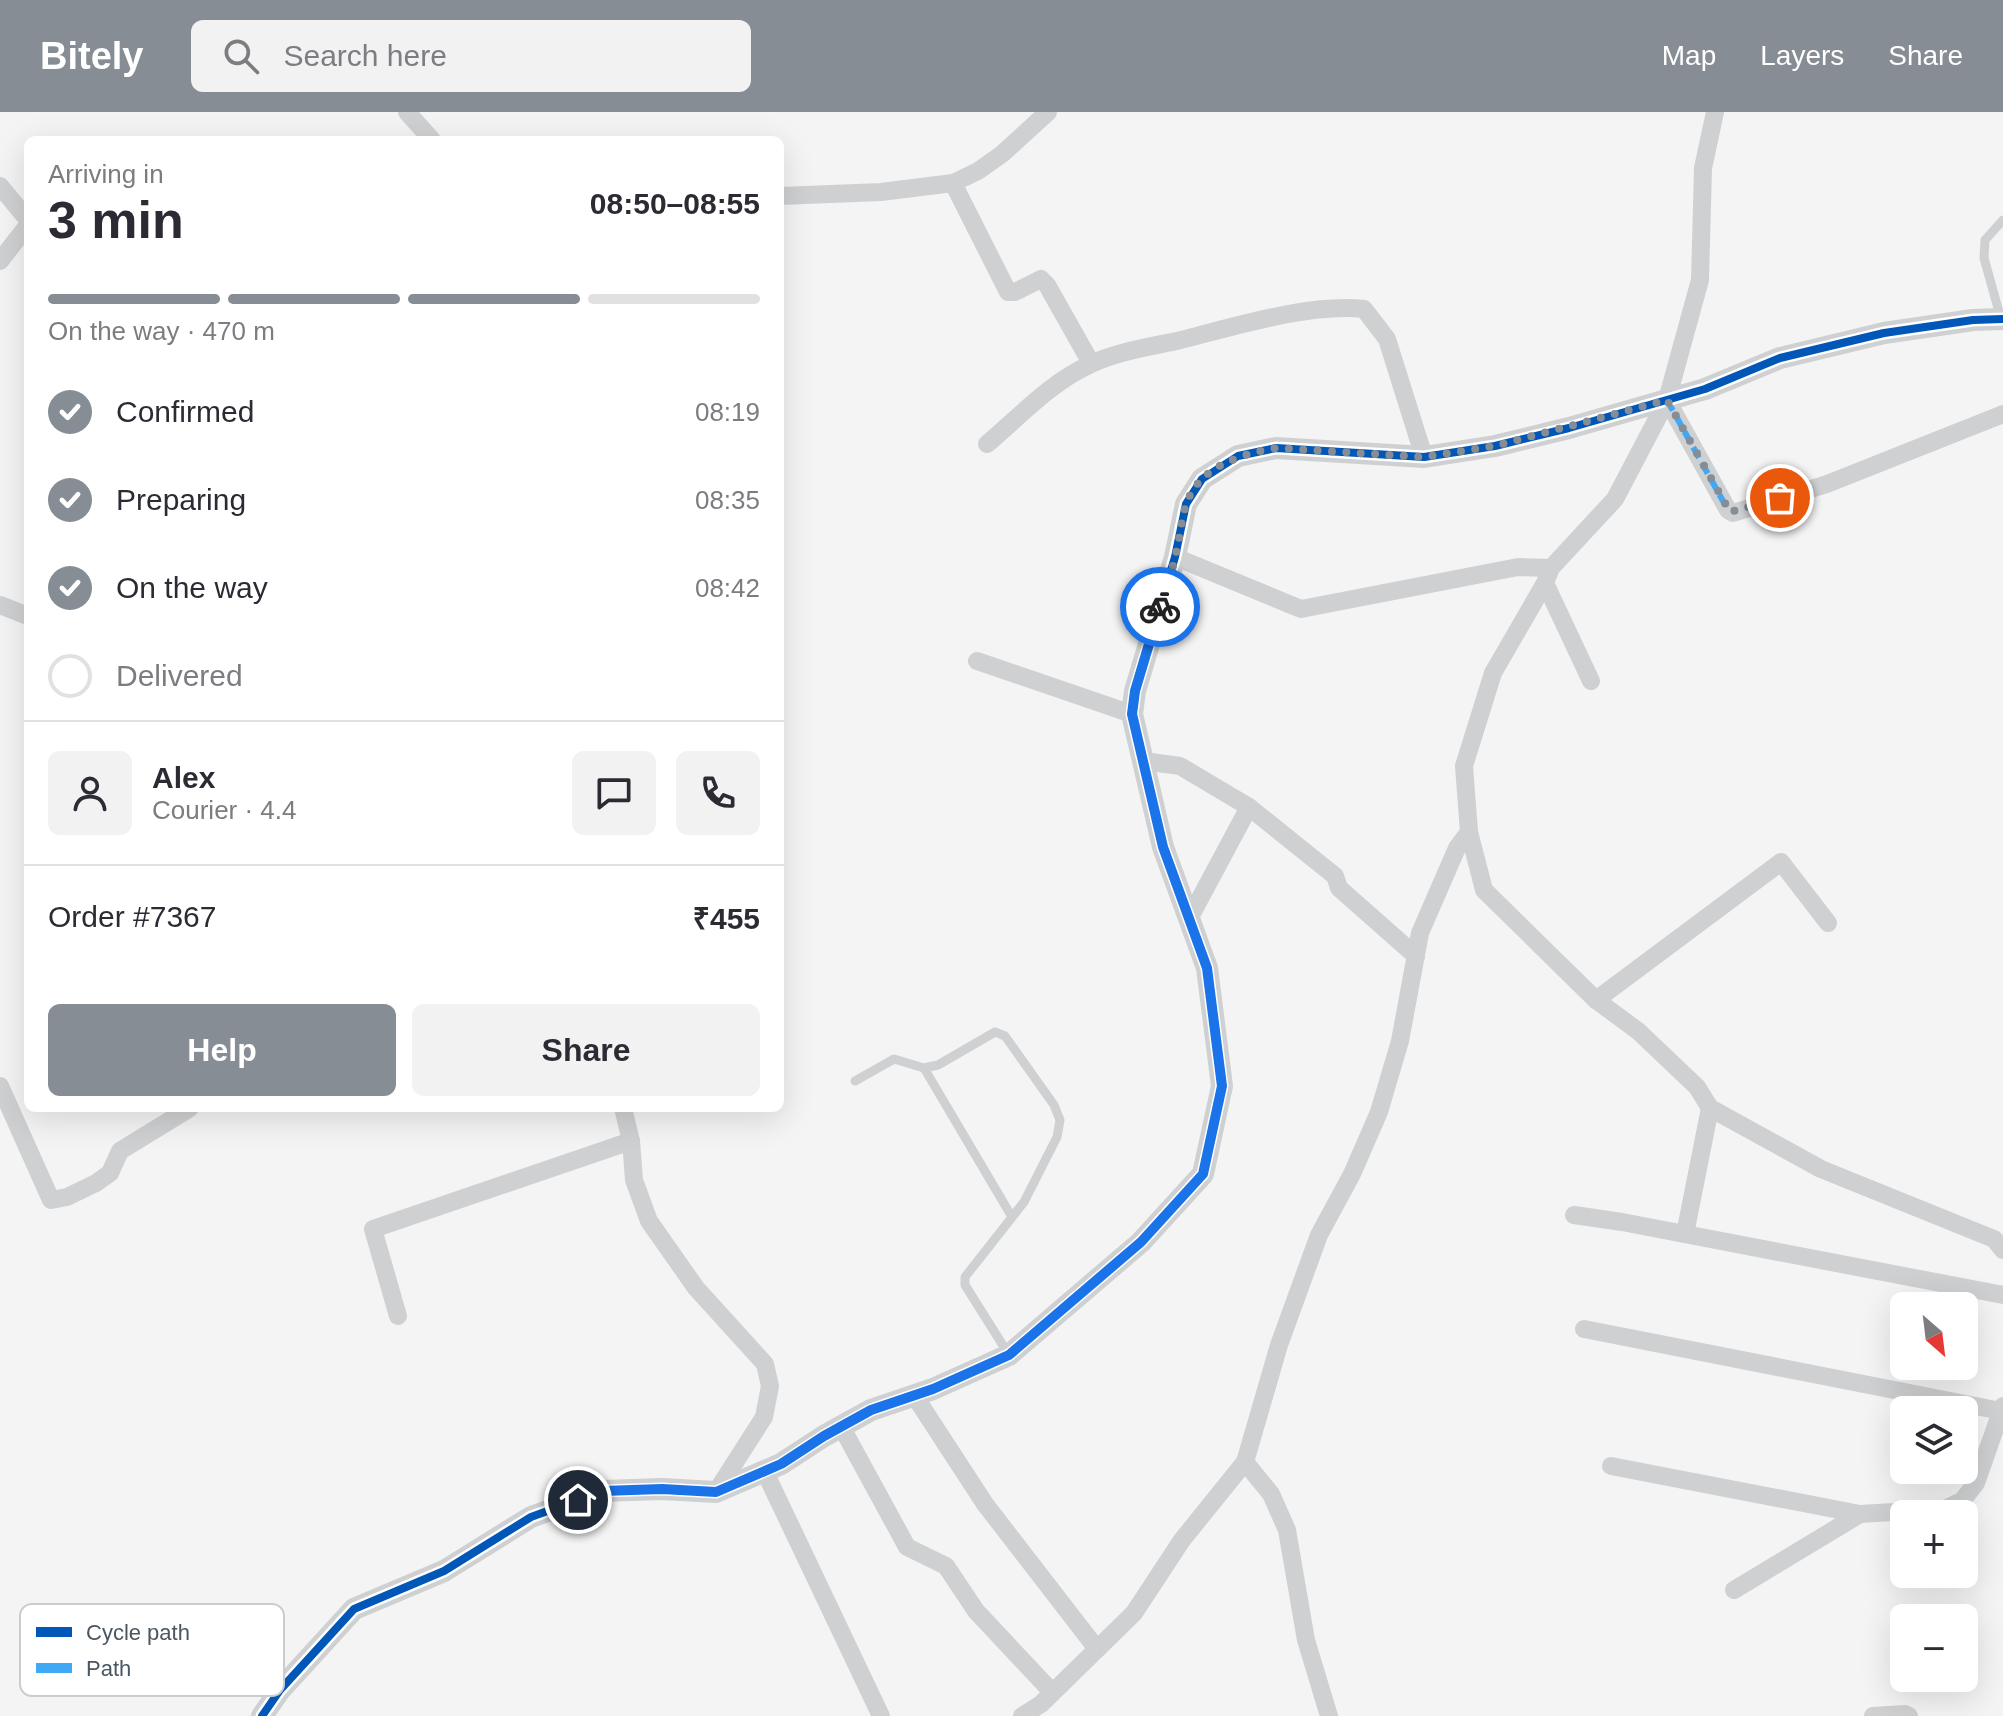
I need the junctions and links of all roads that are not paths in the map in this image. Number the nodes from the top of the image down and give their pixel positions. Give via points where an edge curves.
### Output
1 (407, 112) edge
2 (1048, 112) edge
3 (1715, 112) edge
4 (428, 136) edge
5 (953, 183) junction
6 (0, 186) edge
7 (784, 196) edge
8 (24, 218) edge
9 (2003, 220) edge
10 (24, 228) edge
11 (0, 261) edge
12 (2002, 319) edge
13 (1091, 363) junction
14 (1667, 400) junction
15 (2003, 414) edge
16 (987, 444) dead end
17 (1424, 457) junction
18 (1175, 557) junction
19 (1548, 575) junction
20 (0, 605) edge
21 (24, 614) edge
22 (977, 661) dead end
23 (1591, 681) dead end
24 (1132, 714) junction
25 (1143, 761) junction
26 (1249, 807) junction
27 (1469, 832) junction
28 (1189, 919) junction
29 (1828, 923) dead end
30 (1416, 956) junction
31 (1596, 1000) junction
32 (924, 1068) junction
33 (855, 1081) dead end
34 (0, 1086) edge
35 (1710, 1108) junction
36 (183, 1112) edge
37 (624, 1112) edge
38 (631, 1141) junction
39 (1574, 1215) dead end
40 (1012, 1217) junction
41 (1685, 1234) junction
42 (2003, 1250) edge
43 (2003, 1295) edge
44 (398, 1316) dead end
45 (1584, 1329) dead end
46 (1009, 1355) junction
47 (914, 1395) junction
48 (2002, 1409) edge
49 (841, 1426) junction
50 (1245, 1462) junction
51 (1611, 1466) dead end
52 (765, 1472) junction
53 (716, 1492) junction
54 (1860, 1514) junction
55 (1734, 1590) dead end
56 (1097, 1649) junction
57 (284, 1686) edge
58 (1052, 1692) junction
59 (276, 1696) edge
60 (262, 1716) edge
61 (881, 1716) edge
62 (1022, 1716) edge
63 (1329, 1716) edge
64 (1873, 1716) edge
65 (1909, 1716) edge

1 - 4 street
2 - 5 street via 1002,154
3 - 14 street via 1703,168 1700,280
5 - 7 street
5 - 13 street via 1008,292 1041,279
6 - 8 street
9 - 12 lane via 1985,240 1984,258
10 - 11 street
12 - 14 street via 1884,333 1780,358
13 - 16 street via 1063,379
13 - 17 street via 1263,320 1339,306 1364,309 1387,339
14 - 15 street via 1733,513 1827,484
14 - 17 street via 1495,446
14 - 19 street via 1615,499
17 - 18 street via 1276,448 1238,456 1202,479 1192,492
18 - 19 street via 1301,609 1518,567
18 - 24 street
19 - 23 street
19 - 27 street via 1493,673 1464,766
20 - 21 street
22 - 24 street
24 - 25 street
25 - 26 street via 1180,766
25 - 28 street via 1163,847
26 - 28 street
26 - 30 street via 1335,876 1339,888
27 - 30 street via 1420,933
27 - 31 street via 1484,890
28 - 46 street via 1207,968 1222,1086 1203,1174 1141,1242
29 - 31 street via 1781,862
30 - 50 street via 1400,1041 1379,1112 1319,1235
31 - 35 street via 1658,1049 1697,1087
32 - 33 lane via 894,1059
32 - 40 lane
32 - 40 lane via 995,1032 1005,1036 1054,1105 1060,1120 1057,1137
34 - 36 street via 51,1200 96,1183 110,1173 120,1151
35 - 41 street
35 - 42 street via 1821,1169 1994,1239
37 - 38 street
38 - 44 street via 373,1229
38 - 53 street via 634,1180 649,1221 696,1288 765,1364 770,1386 764,1417
39 - 41 street
40 - 46 lane via 965,1277
41 - 43 street
45 - 48 street
46 - 47 street
47 - 49 street
47 - 56 street via 985,1504
48 - 54 street via 1976,1483 1962,1501 1945,1509
49 - 52 street
49 - 58 street via 907,1547 946,1566 976,1611
50 - 56 street via 1182,1540 1134,1613
50 - 63 street via 1271,1494 1287,1530 1306,1640
51 - 54 street
52 - 53 street
52 - 61 street
53 - 57 street via 602,1491 531,1517 444,1571 354,1609
54 - 55 street
56 - 58 street
58 - 62 street
59 - 60 street
64 - 65 street

